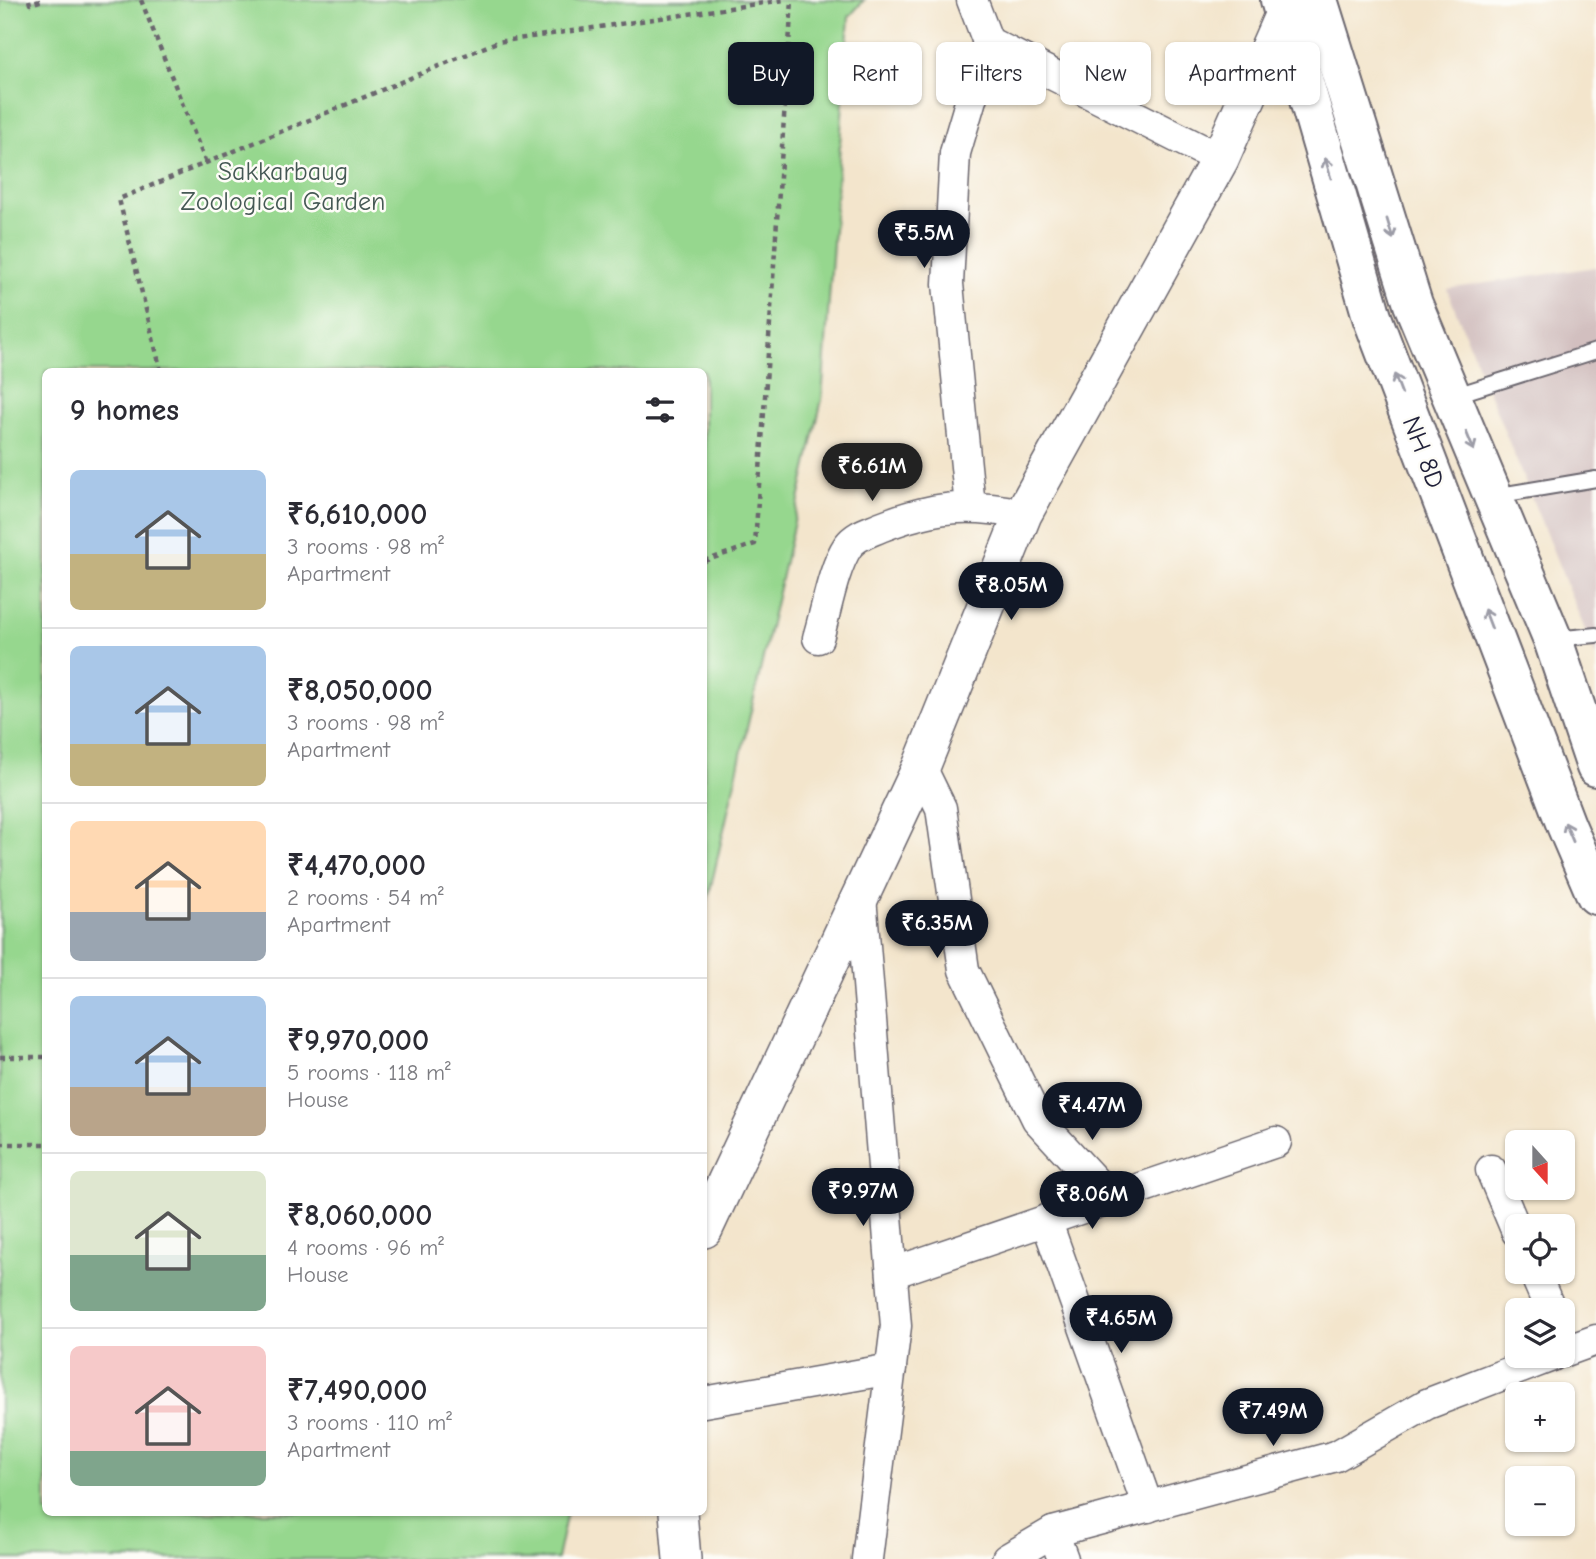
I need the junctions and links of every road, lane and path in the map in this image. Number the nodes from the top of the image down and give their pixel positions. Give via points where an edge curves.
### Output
1 (29, 0) edge
2 (43, 0) edge
3 (141, 0) edge
4 (784, 0) edge
5 (792, 0) edge
6 (972, 0) edge
7 (1318, 0) edge
8 (1284, 5) edge
9 (988, 42) edge
10 (1046, 71) edge
11 (969, 105) edge
12 (1220, 159) junction
13 (206, 163) junction
14 (1596, 351) edge
15 (160, 368) edge
16 (1452, 396) junction
17 (1596, 479) edge
18 (1493, 497) junction
19 (970, 507) junction
20 (1023, 514) junction
21 (707, 560) edge
22 (1596, 635) edge
23 (818, 638) dead end
24 (1552, 640) junction
25 (1594, 755) edge
26 (921, 767) junction
27 (1596, 895) edge
28 (861, 897) junction
29 (0, 1057) edge
30 (42, 1057) edge
31 (1276, 1142) dead end
32 (0, 1144) edge
33 (42, 1144) edge
34 (1491, 1170) dead end
35 (1110, 1198) junction
36 (1509, 1214) edge
37 (1046, 1220) junction
38 (707, 1223) edge
39 (892, 1273) junction
40 (1596, 1340) edge
41 (1575, 1345) edge
42 (1515, 1368) edge
43 (891, 1369) junction
44 (707, 1401) edge
45 (1148, 1507) junction
46 (678, 1516) edge
47 (1058, 1546) edge
48 (682, 1559) edge
49 (867, 1559) edge
50 (1007, 1559) edge

1 - 2 path via 30,4
3 - 13 path
4 - 13 path via 497,42
5 - 21 path via 755,544
6 - 9 street
7 -> 16 main road, NH 8D via 1413,304
8 - 12 street
27 -> 8 main road, NH 8D via 1372,317
10 - 12 street
11 - 19 street via 955,153 948,284
12 - 20 street
13 - 15 path via 119,199
14 - 16 lane
16 -> 18 main road, NH 8D
17 - 18 lane
18 - 24 main road, NH 8D
19 - 20 street
19 - 23 street via 928,510 859,535 842,558
20 - 26 street
22 - 24 lane
24 - 25 main road, NH 8D
26 - 28 street
26 - 35 street via 941,808 964,970 1037,1119
28 - 38 street
28 - 39 street
29 - 30 path
31 - 35 street
32 - 33 path
34 - 36 street
35 - 37 street
37 - 39 street
37 - 45 street
39 - 43 street via 896,1326
40 - 41 street
42 - 45 street via 1427,1404 1335,1456
43 - 44 street
43 - 49 street
45 - 47 street
46 - 48 street
47 - 50 street

